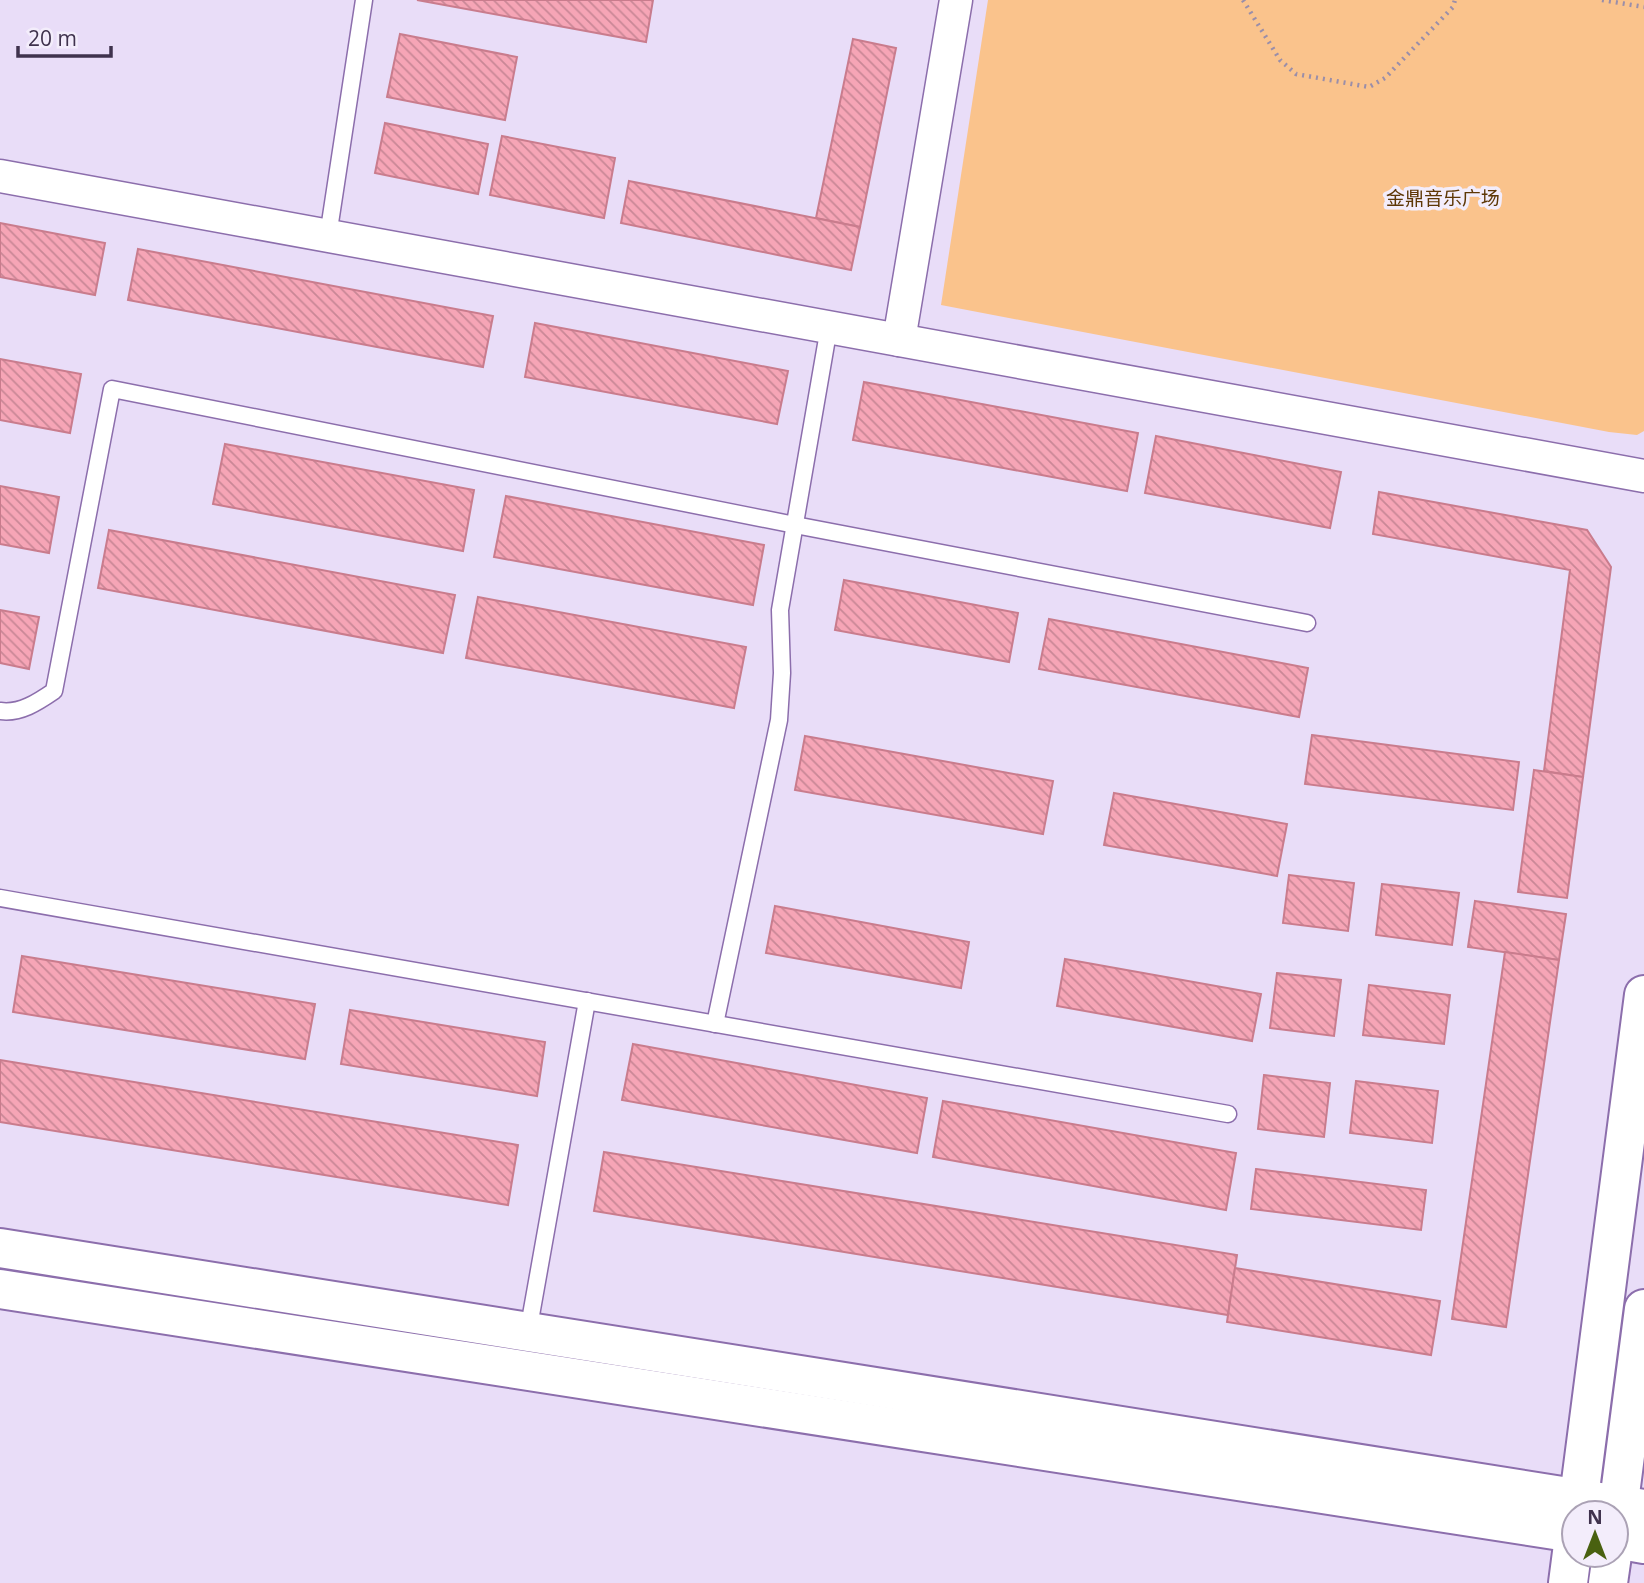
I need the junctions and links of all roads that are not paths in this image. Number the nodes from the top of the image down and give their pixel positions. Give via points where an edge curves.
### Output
1 (364, 0) edge
2 (956, 0) edge
3 (0, 176) edge
4 (328, 236) junction
5 (829, 327) junction
6 (900, 340) junction
7 (1644, 476) edge
8 (795, 525) junction
9 (1307, 623) dead end
10 (0, 711) edge
11 (0, 898) edge
12 (1644, 995) edge
13 (587, 1002) junction
14 (715, 1024) junction
15 (1228, 1114) dead end
16 (0, 1248) edge
17 (0, 1289) edge
18 (1644, 1309) edge
19 (528, 1332) junction
20 (1579, 1499) edge
21 (1626, 1499) edge
22 (1560, 1518) edge
23 (1560, 1519) edge
24 (1630, 1527) edge
25 (1644, 1544) edge

1 - 4 lane
2 - 6 street
3 - 4 street
4 - 5 street
5 - 6 street
5 - 8 lane
6 - 7 street
8 - 9 lane
8 - 10 lane via 112,389 54,691 34,704 9,713
8 - 14 lane via 780,610 779,720
11 - 13 lane
12 - 20 street
13 - 14 lane
13 - 19 lane
14 - 15 lane
16 - 19 street
17 - 23 street
18 - 21 street
19 - 22 street
24 - 25 street

